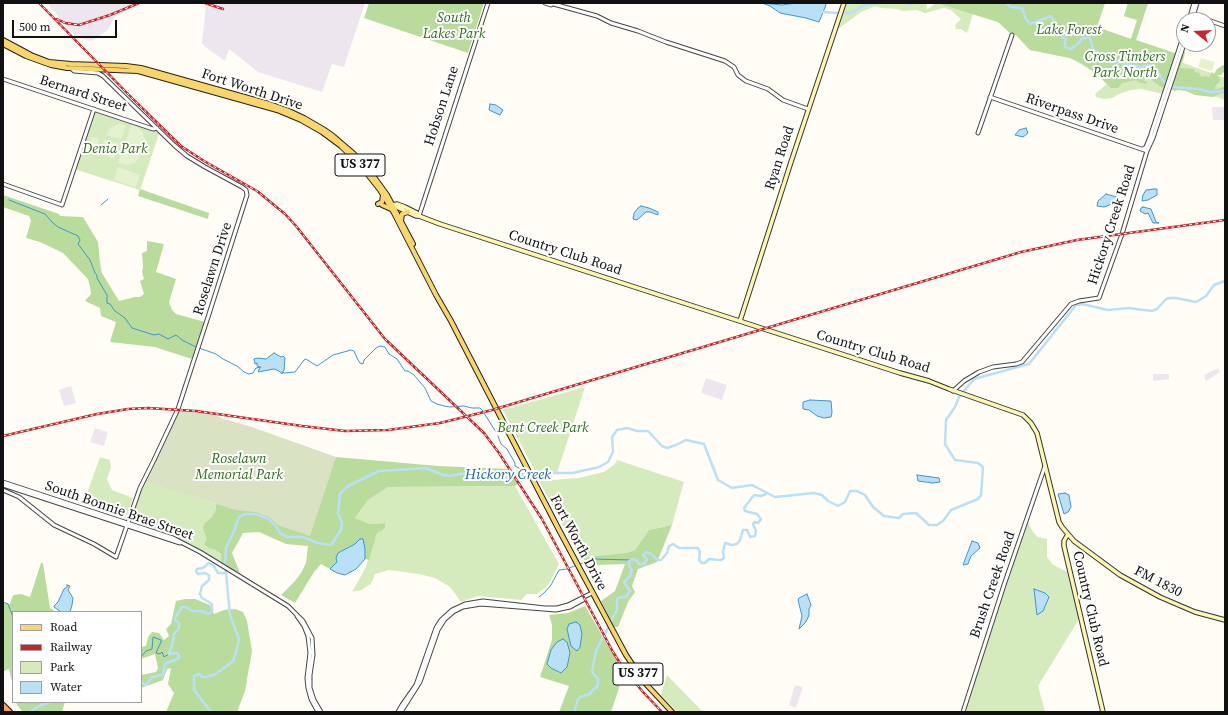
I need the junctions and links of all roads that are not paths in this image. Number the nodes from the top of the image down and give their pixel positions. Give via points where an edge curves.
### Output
1 (488, 3) edge
2 (545, 3) edge
3 (550, 3) edge
4 (844, 3) edge
5 (586, 13) junction
6 (1012, 35) dead end
7 (3, 40) edge
8 (3, 44) edge
9 (1179, 52) edge
10 (1181, 52) edge
11 (44, 62) junction
12 (117, 66) junction
13 (138, 67) junction
14 (71, 68) junction
15 (106, 69) junction
16 (121, 69) junction
17 (3, 79) edge
18 (1170, 80) junction
19 (176, 81) junction
20 (195, 83) junction
21 (1168, 86) junction
22 (990, 97) junction
23 (265, 105) junction
24 (94, 109) junction
25 (808, 110) junction
26 (157, 128) junction
27 (978, 133) dead end
28 (1151, 134) junction
29 (1150, 145) junction
30 (1143, 149) junction
31 (1147, 151) junction
32 (3, 184) edge
33 (383, 195) junction
34 (391, 206) junction
35 (408, 212) junction
36 (419, 216) junction
37 (401, 221) junction
38 (446, 311) junction
39 (740, 322) junction
40 (954, 391) junction
41 (1046, 466) junction
42 (3, 484) edge
43 (3, 490) edge
44 (127, 524) junction
45 (1068, 534) junction
46 (1071, 537) junction
47 (1065, 538) junction
48 (116, 556) joint
49 (593, 594) junction
50 (1225, 620) edge
51 (3, 706) edge
52 (9, 712) edge
53 (320, 712) edge
54 (399, 712) edge
55 (672, 712) edge
56 (963, 712) edge
57 (1103, 712) edge

1 - 36 street, Hobson Lane
2 - 5 street
3 - 5 street
4 - 25 main road, Ryan Road
5 - 25 street via 725,61 746,81 768,89 783,100
6 - 22 street
7 - 11 main road, Fort Worth Drive / US 377
8 - 11 main road, Fort Worth Drive / US 377
9 - 18 street, Hickory Creek Road
10 - 18 street, Hickory Creek Road
11 - 12 main road, Fort Worth Drive / US 377
11 - 14 main road, Fort Worth Drive / US 377
12 - 13 main road, Fort Worth Drive / US 377
12 - 15 main road
13 - 16 main road
13 - 20 main road, Fort Worth Drive / US 377
14 - 15 main road, Fort Worth Drive / US 377
14 - 26 street, Roselawn Drive via 74,71 102,74
15 - 16 main road, Fort Worth Drive / US 377
16 - 19 main road, Fort Worth Drive / US 377 via 138,70
17 - 24 street, Bernard Street
18 - 21 street, Hickory Creek Road
19 - 20 main road
19 - 23 main road, Fort Worth Drive / US 377
20 - 23 main road, Fort Worth Drive / US 377
21 - 28 street, Hickory Creek Road
21 - 29 street, Hickory Creek Road
22 - 27 street
22 - 30 street, Riverpass Drive
23 - 33 main road, Fort Worth Drive / US 377 via 301,120 333,141 364,169
23 - 34 main road, Fort Worth Drive / US 377 via 304,118 342,143 371,173
24 - 26 street, Bernard Street via 153,129
24 - 32 street via 62,205
25 - 39 main road, Ryan Road
26 - 44 street, Roselawn Drive via 187,156 242,187 247,194 175,416 140,488
28 - 29 street, Hickory Creek Road
28 - 30 street
29 - 31 street, Hickory Creek Road
30 - 31 street, Riverpass Drive
31 - 40 street, Hickory Creek Road via 1100,298 1071,304 1022,362 985,369 964,381
33 - 34 main road, Fort Worth Drive / US 377
33 - 34 main road via 380,204
34 - 35 main road, Country Club Road
34 - 36 main road, Country Club Road via 397,204 406,207
34 - 37 main road, Fort Worth Drive / US 377
34 - 38 main road, Fort Worth Drive / US 377
35 - 36 main road, Country Club Road
35 - 37 main road via 402,214
36 - 39 main road, Country Club Road
37 - 38 main road, Fort Worth Drive / US 377
38 - 49 main road, Fort Worth Drive / US 377
39 - 40 main road, Country Club Road
40 - 41 main road, Country Club Road via 1018,413 1028,419 1036,430
41 - 45 main road, Country Club Road via 1058,518
41 - 56 street, Brush Creek Road
42 - 44 street, South Bonnie Brae Street
43 - 48 street, South Bonnie Brae Street via 19,497 54,525
44 - 48 street, Roselawn Drive
44 - 53 street, South Bonnie Brae Street via 174,538 287,607 304,621 312,638 310,688
45 - 46 main road, FM 1830
45 - 47 main road, Country Club Road
46 - 47 main road
46 - 50 main road, FM 1830 via 1120,575 1195,612
47 - 57 main road, Country Club Road via 1064,546
49 - 54 street via 570,607 556,610 481,604 463,607 453,612 438,630 420,682
49 - 55 main road, Fort Worth Drive / US 377 via 626,655 641,677
51 - 52 highway

